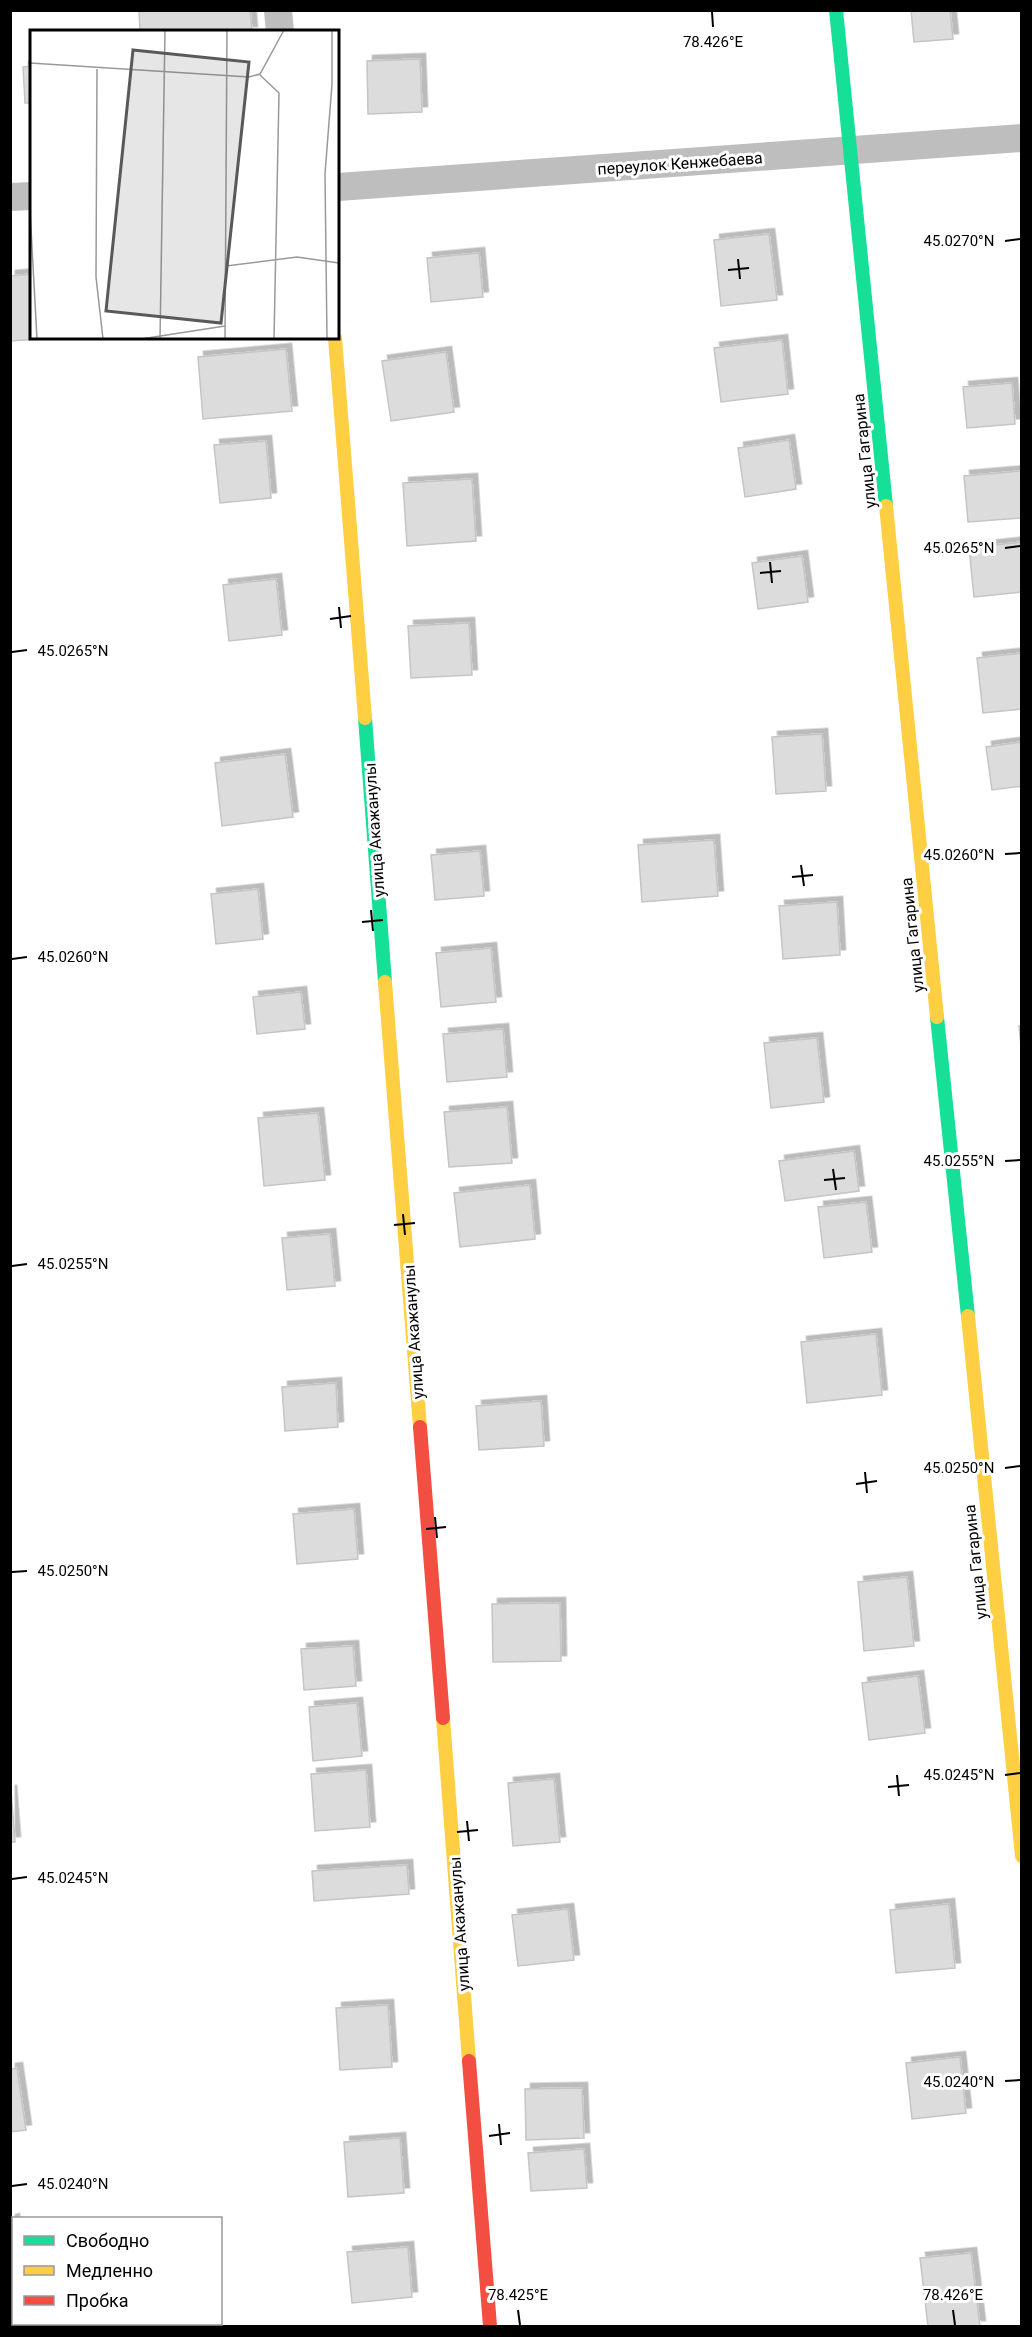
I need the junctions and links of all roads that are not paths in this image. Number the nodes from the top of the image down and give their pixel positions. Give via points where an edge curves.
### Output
1 (278, 10) edge
2 (836, 10) edge
3 (280, 30) edge
4 (1022, 138) edge
5 (850, 151) junction
6 (339, 187) edge
7 (30, 196) edge
8 (10, 197) edge
9 (335, 339) edge
10 (1020, 1824) edge
11 (1022, 1856) edge
12 (490, 2326) edge

1 - 3 street
2 - 5 street, улица Гагарина
4 - 5 street, переулок Кенжебаева
5 - 6 street, переулок Кенжебаева
5 - 10 street, улица Гагарина
7 - 8 street
9 - 12 street, улица Акажанулы
10 - 11 street, улица Гагарина

